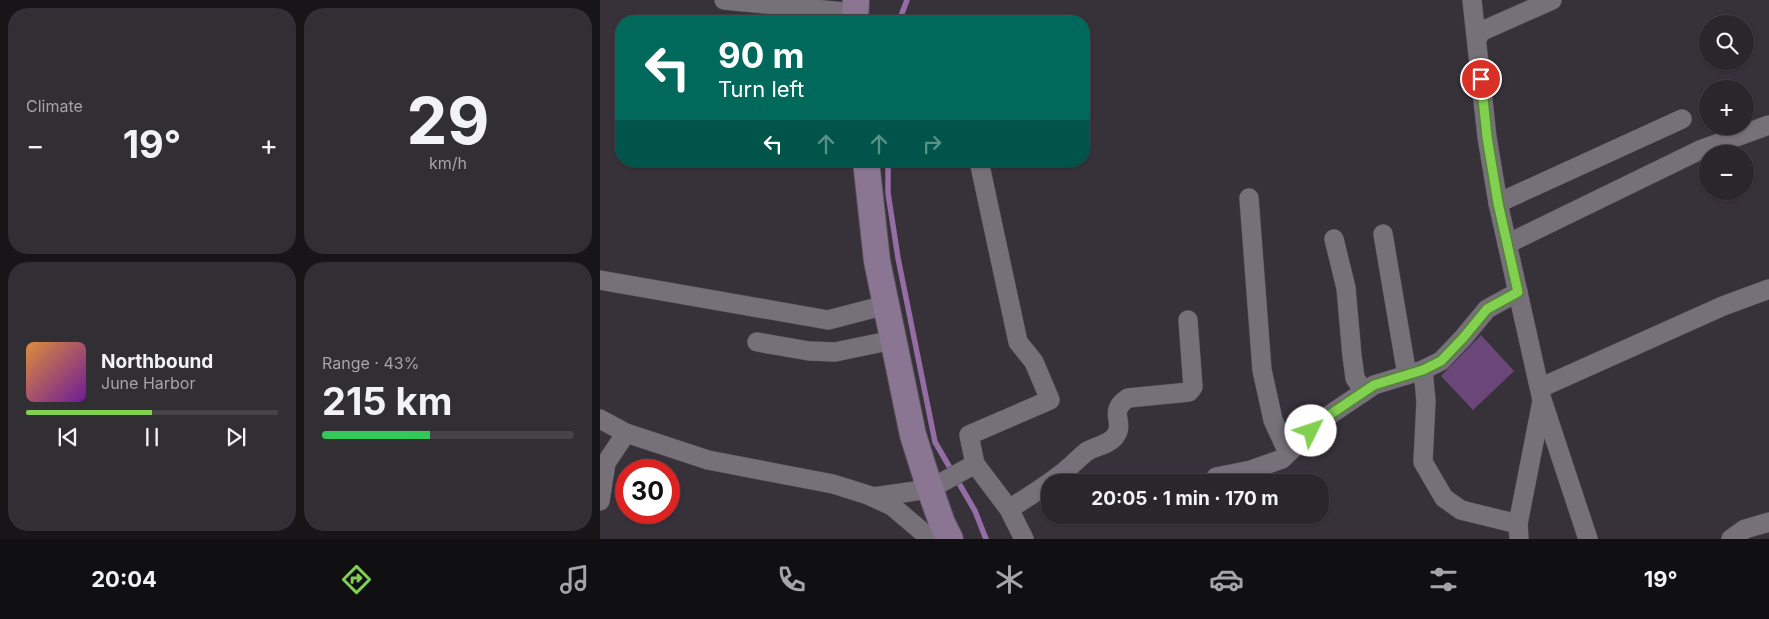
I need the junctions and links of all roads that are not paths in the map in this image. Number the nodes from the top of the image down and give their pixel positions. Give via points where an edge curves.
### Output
1 (724, 0) edge
2 (1472, 0) edge
3 (1552, 0) edge
4 (855, 12) edge
5 (1477, 40) junction
6 (1682, 119) dead end
7 (1769, 125) edge
8 (867, 167) edge
9 (980, 167) edge
10 (1248, 198) dead end
11 (1498, 203) junction
12 (1383, 234) dead end
13 (1334, 239) dead end
14 (1507, 244) junction
15 (600, 280) edge
16 (1769, 289) edge
17 (1518, 292) junction
18 (886, 305) junction
19 (1188, 320) dead end
20 (893, 340) junction
21 (757, 342) dead end
22 (1415, 373) junction
23 (1364, 392) junction
24 (1541, 394) junction
25 (600, 419) edge
26 (626, 433) junction
27 (1288, 453) junction
28 (971, 467) junction
29 (1231, 474) edge
30 (936, 486) junction
31 (873, 497) junction
32 (600, 500) edge
33 (1009, 509) junction
34 (1769, 522) edge
35 (1519, 531) edge
36 (936, 539) edge
37 (950, 539) edge
38 (1024, 539) edge
39 (1588, 539) edge
40 (1731, 539) edge

1 - 4 street
2 - 5 street
3 - 5 street via 1480,32
5 - 11 street
6 - 11 street
7 - 14 street via 1700,150
8 - 18 street via 877,261
9 - 28 street via 1018,342 1034,362 1050,400 968,435
10 - 27 street via 1262,370 1272,420
11 - 14 street
12 - 22 street
13 - 23 street via 1346,288 1355,378
14 - 17 street
15 - 18 street via 828,320
16 - 24 street via 1706,314
17 - 22 street via 1487,309 1441,361
17 - 24 street
18 - 20 street
19 - 33 street via 1193,387 1188,392 1128,398 1120,403 1117,413 1119,426 1109,442 1088,451
20 - 21 street via 835,352
20 - 30 street via 913,435
22 - 23 street via 1374,385
22 - 35 street via 1426,401 1422,462 1444,498 1461,510
23 - 27 street via 1322,420
24 - 35 street
24 - 39 street
25 - 26 street
26 - 31 street via 708,460 833,484
26 - 32 street via 606,463
27 - 29 street via 1282,459
28 - 30 street
28 - 33 street
30 - 31 street
30 - 37 street via 942,523
31 - 36 street via 892,506 925,534
33 - 38 street
34 - 40 street via 1745,529

